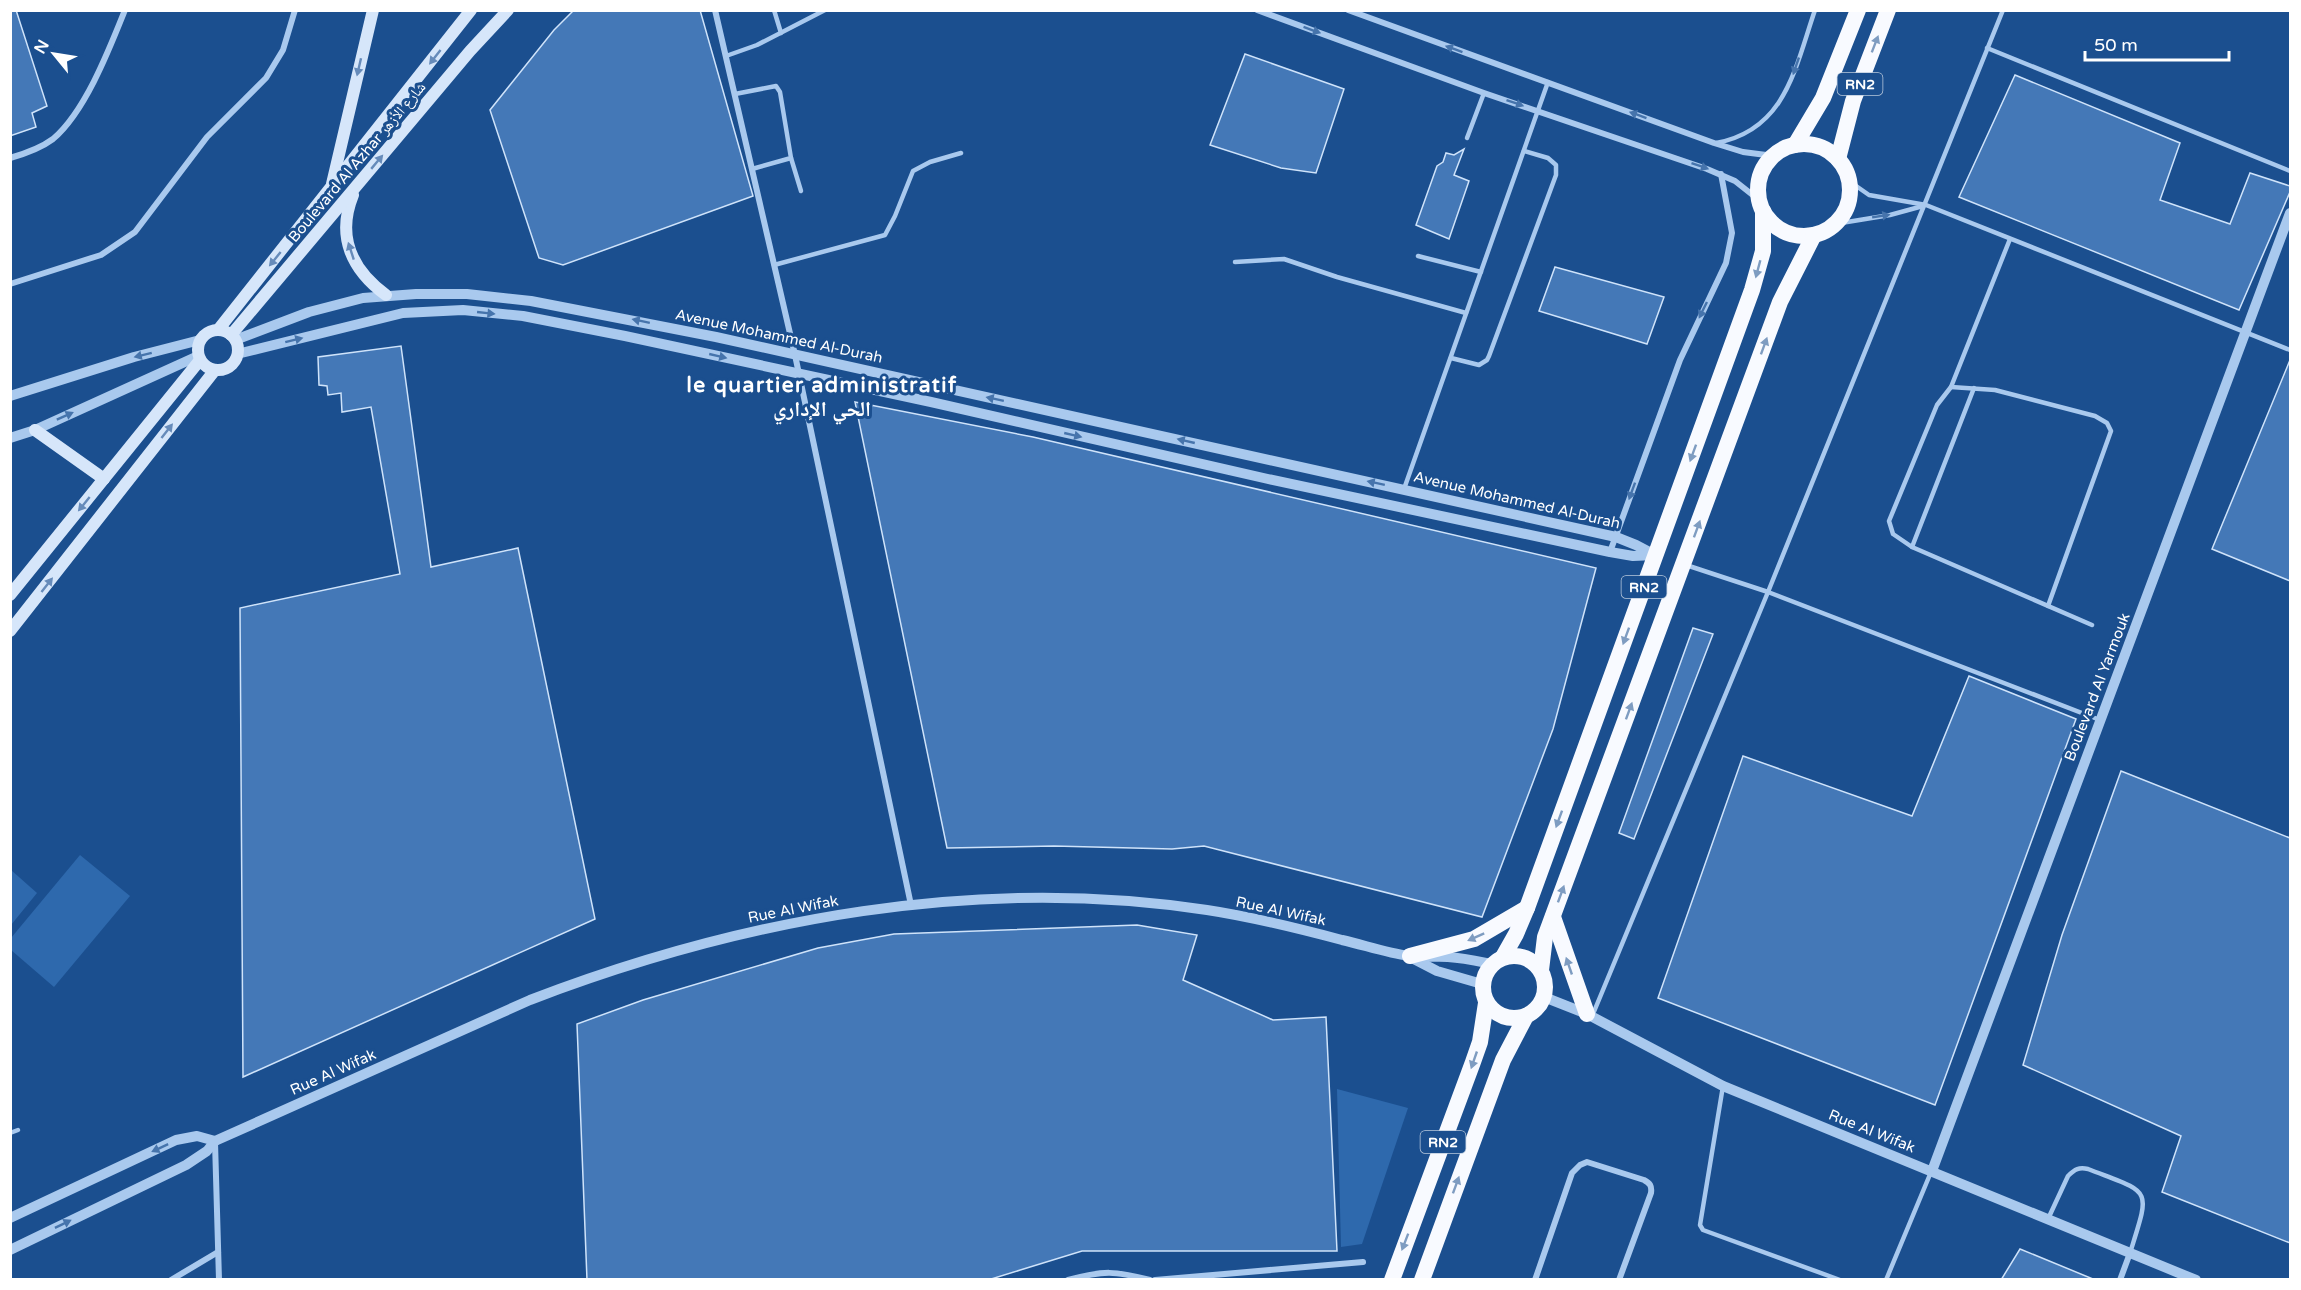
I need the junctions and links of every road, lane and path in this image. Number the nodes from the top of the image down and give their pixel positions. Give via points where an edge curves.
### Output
1 (125, 10) edge
2 (295, 10) edge
3 (373, 10) edge
4 (471, 10) edge
5 (508, 10) edge
6 (715, 10) edge
7 (774, 10) edge
8 (825, 10) edge
9 (1257, 10) edge
10 (1348, 10) edge
11 (1815, 10) edge
12 (1858, 10) edge
13 (1888, 10) edge
14 (2003, 10) edge
15 (781, 33) junction
16 (1987, 48) junction
17 (726, 56) junction
18 (1548, 82) junction
19 (1484, 93) junction
20 (735, 94) junction
21 (1538, 111) junction
22 (1467, 138) dead end
23 (1714, 143) junction
24 (1795, 145) junction
25 (1524, 151) junction
26 (961, 153) dead end
27 (1774, 156) junction
28 (10, 158) edge
29 (791, 158) junction
30 (1838, 159) junction
31 (752, 169) junction
32 (2290, 171) edge
33 (1721, 174) junction
34 (1849, 181) junction
35 (356, 188) junction
36 (330, 190) junction
37 (801, 191) dead end
38 (1926, 205) junction
39 (1761, 206) junction
40 (2290, 213) edge
41 (1835, 224) junction
42 (1814, 235) junction
43 (2010, 239) junction
44 (1418, 256) dead end
45 (1235, 262) dead end
46 (774, 265) junction
47 (1481, 272) junction
48 (10, 284) edge
49 (386, 295) junction
50 (1467, 313) junction
51 (218, 330) junction
52 (2246, 332) junction
53 (233, 338) junction
54 (200, 340) junction
55 (2290, 350) edge
56 (237, 354) junction
57 (795, 355) junction
58 (199, 358) junction
59 (1451, 358) junction
60 (215, 370) junction
61 (800, 375) junction
62 (1952, 387) junction
63 (1974, 388) junction
64 (10, 396) edge
65 (35, 430) junction
66 (10, 438) edge
67 (104, 479) junction
68 (1404, 489) junction
69 (1400, 507) junction
70 (1616, 537) junction
71 (1912, 547) junction
72 (1610, 552) junction
73 (1655, 555) junction
74 (1684, 564) junction
75 (1768, 592) junction
76 (10, 595) edge
77 (2048, 606) junction
78 (2092, 625) dead end
79 (10, 631) edge
80 (2100, 720) junction
81 (911, 905) junction
82 (1527, 908) junction
83 (1553, 917) junction
84 (1410, 957) junction
85 (1497, 961) junction
86 (1541, 970) junction
87 (1482, 984) junction
88 (1544, 997) junction
89 (1486, 1003) junction
90 (1589, 1015) junction
91 (1526, 1016) junction
92 (1723, 1086) junction
93 (18, 1130) dead end
94 (10, 1133) edge
95 (215, 1142) junction
96 (1932, 1171) junction
97 (10, 1218) edge
98 (2048, 1219) junction
99 (10, 1250) edge
100 (218, 1252) junction
101 (2130, 1253) junction
102 (1363, 1263) dead end
103 (171, 1280) edge
104 (219, 1280) edge
105 (1068, 1280) edge
106 (1153, 1280) edge
107 (1392, 1280) edge
108 (1422, 1280) edge
109 (1535, 1280) edge
110 (1619, 1280) edge
111 (1840, 1280) edge
112 (1886, 1280) edge
113 (2120, 1280) edge
114 (2196, 1280) edge

1 - 28 street via 98,74 70,120 52,140
2 - 48 street via 283,50 266,78 207,137 135,232 101,255
3 -> 36 main road
4 -> 36 main road, Boulevard Al Azhar شارع الأزهر
35 -> 5 main road, Boulevard Al Azhar شارع الأزهر
6 - 17 street
7 - 15 lane
8 - 15 lane
9 -> 19 street
18 -> 10 street
11 -> 23 lane via 1791,82 1777,107 1756,128
12 - 24 highway, RN2 via 1826,90
30 -> 13 highway, RN2 via 1853,100
14 - 16 lane
15 - 17 lane
16 - 32 lane
16 - 38 lane
17 - 20 street
18 - 21 lane
23 -> 18 street
19 -> 21 street
19 - 22 lane
20 - 29 lane via 776,86
20 - 31 street
21 - 25 lane
21 -> 33 street
23 - 27 street
24 - 27 highway
24 - 30 highway via 1818,146
25 - 47 lane
25 - 59 lane via 1553,160 1556,175 1489,356 1479,365
26 - 46 lane via 913,171 885,235
27 - 39 highway, RN2 via 1761,176
29 - 31 lane
29 - 37 lane
30 - 34 highway
31 - 46 street
33 - 39 street via 1742,185
33 -> 70 street via 1732,233 1726,263 1680,360
34 - 38 lane via 1869,195
34 - 41 highway via 1848,204
49 -> 35 main road via 369,283 349,248 348,207
35 - 53 main road, Boulevard Al Azhar شارع الأزهر
36 -> 51 main road, Boulevard Al Azhar شارع الأزهر
41 -> 38 lane
38 - 43 lane
38 - 75 lane
39 - 42 highway via 1770,221 1790,234
39 -> 73 highway, RN2 via 1764,231 1759,271
40 - 52 street, Boulevard Al Yarmouk
41 - 42 highway
74 -> 42 highway, RN2 via 1780,302
43 - 52 lane
43 - 62 lane
44 - 47 lane
45 - 50 lane via 1284,259
46 - 57 street
47 - 50 lane
49 - 53 street, Avenue Mohammed Al-Durah via 309,312
57 -> 49 street, Avenue Mohammed Al-Durah via 531,301 467,294
50 - 59 lane
51 - 53 main road
51 - 54 main road
52 - 55 lane
52 - 80 street, Boulevard Al Yarmouk
53 - 56 main road
54 - 58 main road
54 -> 64 street
56 - 60 main road via 232,364
56 -> 61 street, Avenue Mohammed Al-Durah via 403,313 464,310 523,316
57 - 61 street
68 -> 57 street, Avenue Mohammed Al-Durah
58 - 60 main road
65 -> 58 street
58 - 67 main road
59 - 68 lane
79 -> 60 main road
61 -> 69 street, Avenue Mohammed Al-Durah
61 - 81 street
62 - 63 lane
62 - 71 lane via 1937,405 1889,521 1893,534
63 - 71 lane
63 - 77 lane via 2095,416 2107,423 2111,431
65 - 66 street
65 - 67 main road
67 -> 76 main road
68 - 69 street
68 - 70 street, Avenue Mohammed Al-Durah
69 - 72 street, Avenue Mohammed Al-Durah
70 - 72 street
70 - 73 street, Avenue Mohammed Al-Durah
71 - 77 lane
72 - 73 street, Avenue Mohammed Al-Durah
73 -> 82 highway, RN2
74 - 75 lane
83 -> 74 highway, RN2
75 - 80 lane
75 - 90 lane
77 - 78 lane
80 - 96 street, Boulevard Al Yarmouk
81 - 84 street, Rue Al Wifak via 1027,898 1133,902 1207,910 1280,924
81 - 95 street, Rue Al Wifak via 765,928 613,970 530,1000
82 -> 84 highway via 1474,939
82 - 85 highway, RN2 via 1512,942
83 - 86 highway, RN2 via 1543,945
90 -> 83 highway
84 - 85 street, Rue Al Wifak
84 - 87 street, Rue Al Wifak via 1437,971
85 - 86 highway via 1524,957
85 - 87 highway, RN2
86 - 88 highway, RN2
87 - 89 highway, RN2
88 - 90 street, Rue Al Wifak
88 - 91 highway, RN2 via 1534,1012
89 - 91 highway via 1499,1015 1517,1019
89 -> 107 highway, RN2 via 1480,1042
90 - 92 street, Rue Al Wifak
108 -> 91 highway, RN2 via 1503,1060
92 - 96 street, Rue Al Wifak
92 - 111 lane via 1700,1225 1703,1230
93 - 94 lane
95 -> 97 street via 197,1136 176,1140
99 -> 95 street, Rue Al Wifak via 186,1165
95 - 100 street
96 - 98 street, Rue Al Wifak
96 - 112 lane
98 - 101 street, Rue Al Wifak
98 - 101 lane via 2068,1176 2081,1167 2132,1186 2144,1198 2144,1208
100 - 103 street
100 - 104 street
101 - 113 street
101 - 114 street, Rue Al Wifak
102 - 106 street
105 - 106 street via 1115,1271
109 - 110 street via 1572,1173 1587,1162 1644,1180 1652,1188

